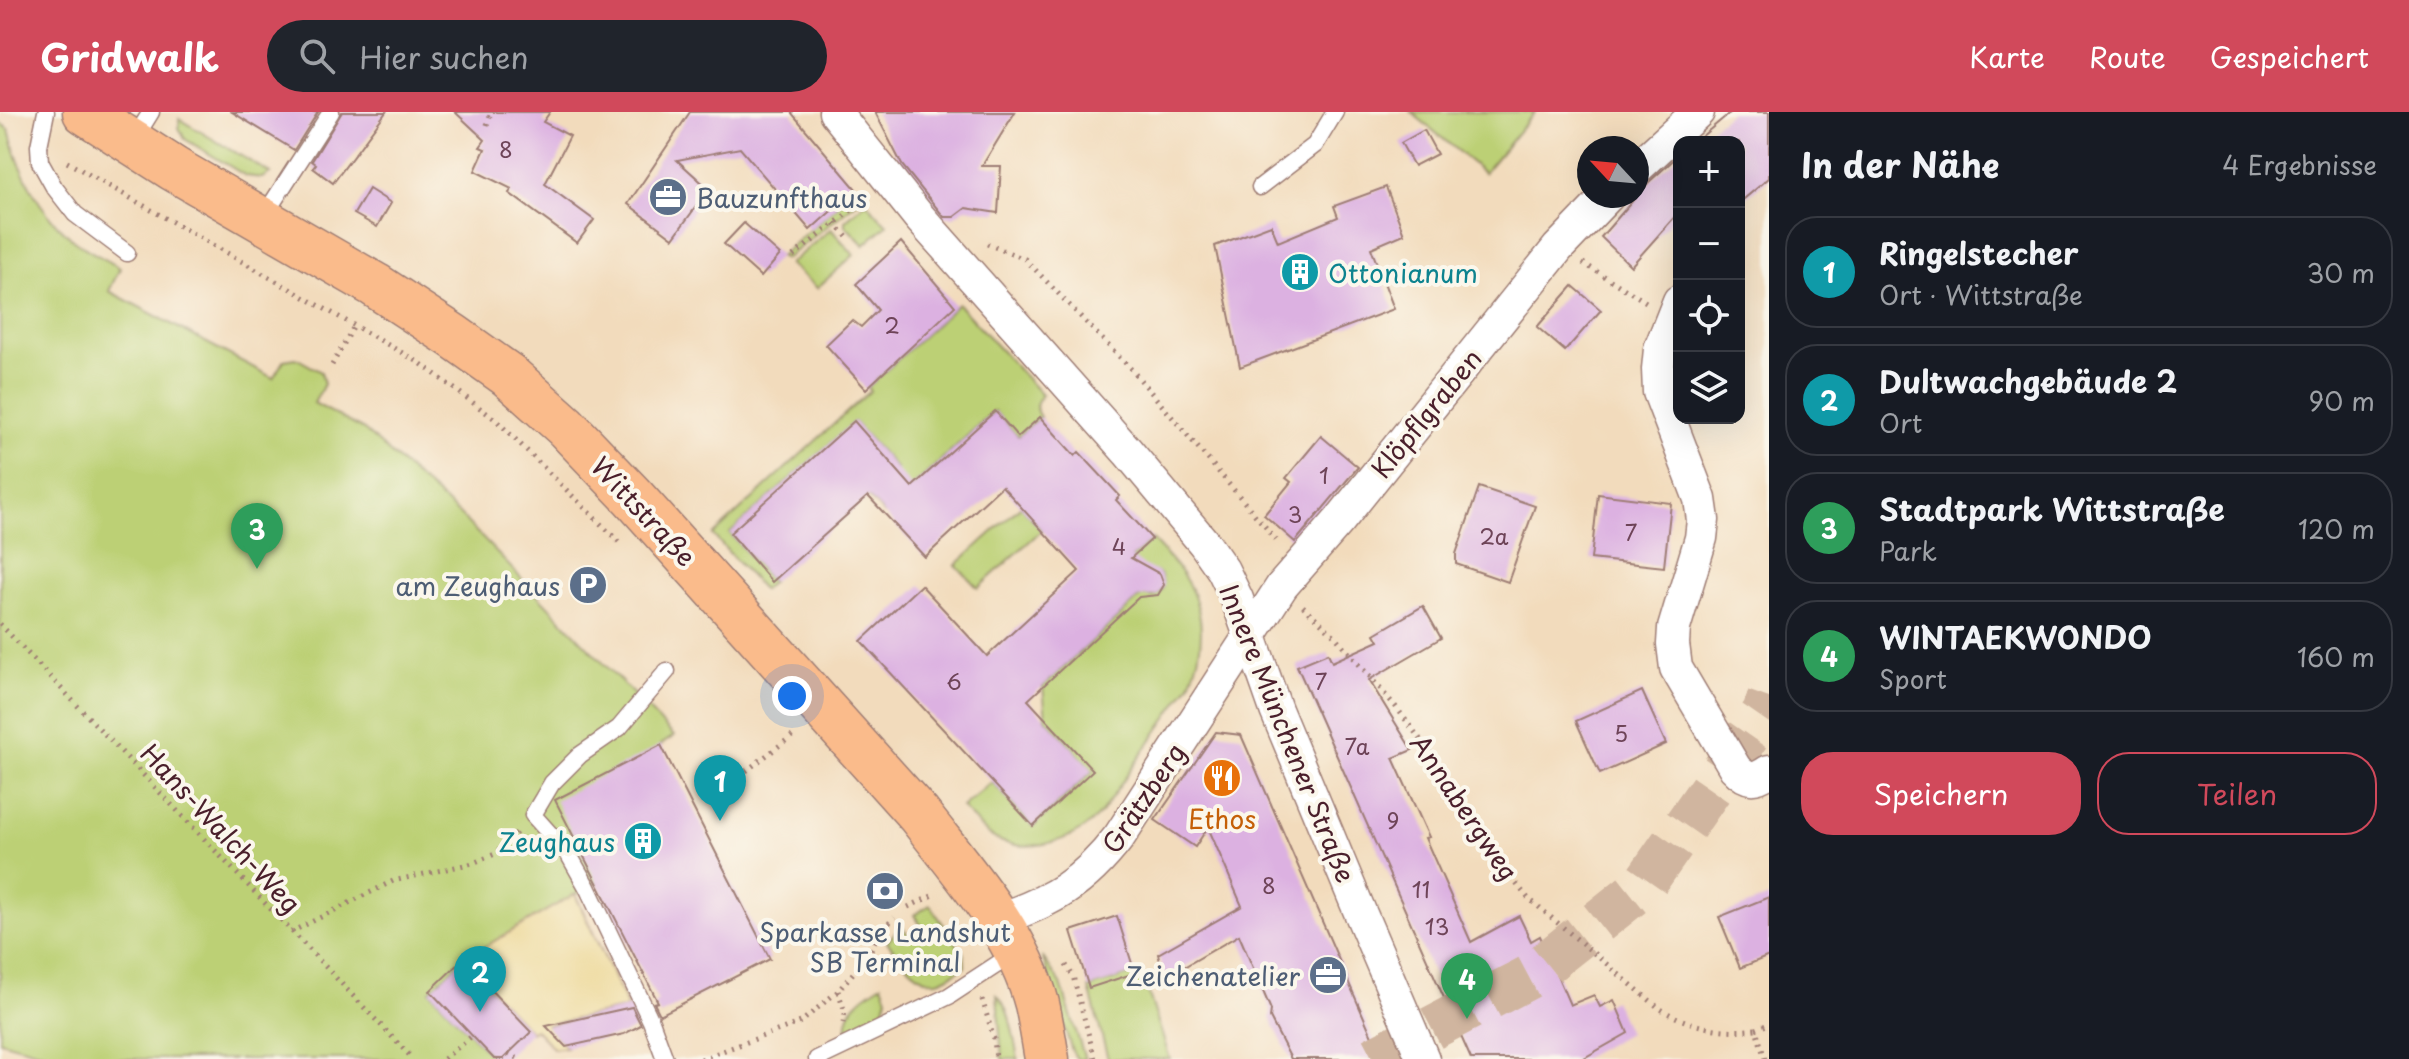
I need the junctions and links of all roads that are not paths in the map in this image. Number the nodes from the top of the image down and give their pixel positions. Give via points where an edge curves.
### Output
1 (46, 112) edge
2 (85, 112) edge
3 (331, 112) edge
4 (834, 112) edge
5 (1335, 112) edge
6 (1698, 112) edge
7 (142, 127) edge
8 (1649, 157) edge
9 (1260, 187) dead end
10 (1596, 208) edge
11 (262, 220) junction
12 (127, 253) dead end
13 (1673, 317) edge
14 (1250, 634) junction
15 (667, 671) dead end
16 (1769, 771) edge
17 (1006, 936) junction
18 (665, 1059) edge
19 (817, 1059) edge
20 (1047, 1059) edge
21 (1423, 1059) edge

1 - 12 lane via 40,162 54,187 75,214
2 - 7 main road, Wittstraße
3 - 11 lane
4 - 14 street, Innere Münchener Straße via 1204,543
5 - 9 lane via 1315,145
6 - 8 street
7 - 11 main road, Wittstraße
10 - 14 street, Klöpflgraben via 1558,248 1290,577
11 - 17 main road, Wittstraße via 453,336 508,375 565,426 919,815
13 - 16 street via 1660,349 1659,392 1703,520 1674,628 1676,668 1742,776 1757,779
14 - 17 street, Grätzberg via 1102,861 1076,884 1033,908
14 - 21 street, Innere Münchener Straße via 1276,710
15 - 18 lane via 619,728 552,783 533,815 569,855 587,887
17 - 19 lane via 977,979
17 - 20 main road, Wittstraße via 1036,1003

